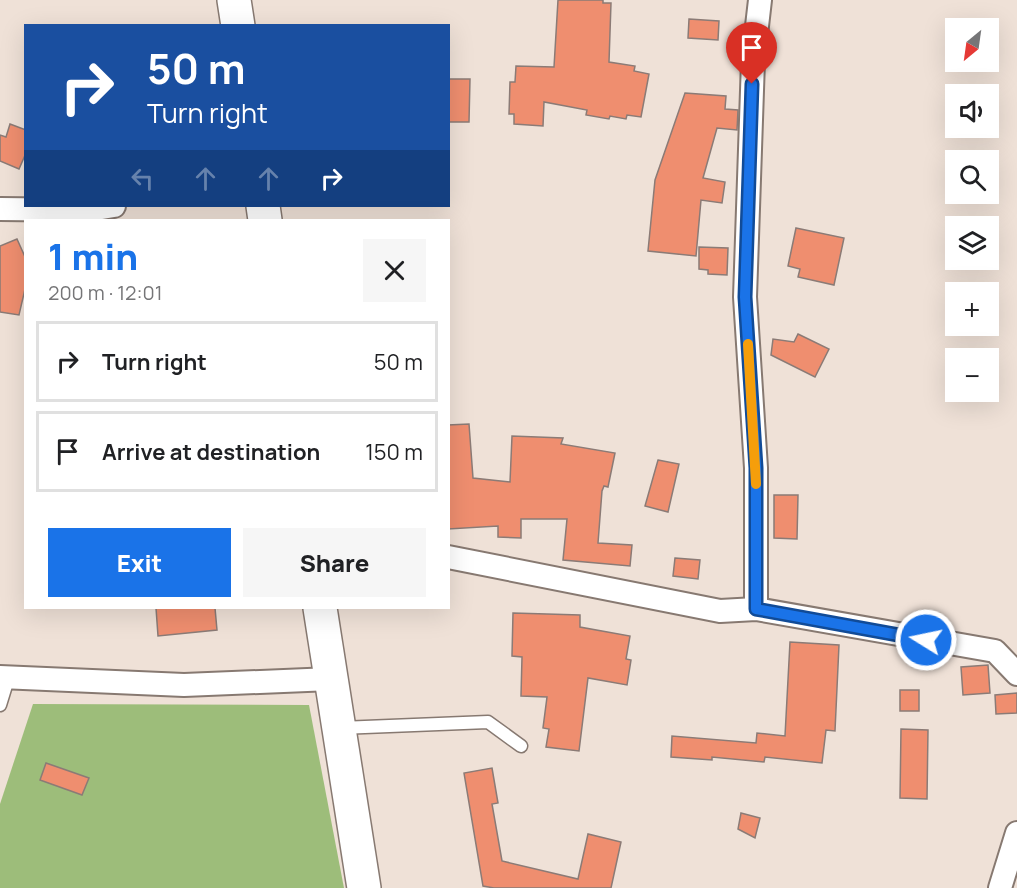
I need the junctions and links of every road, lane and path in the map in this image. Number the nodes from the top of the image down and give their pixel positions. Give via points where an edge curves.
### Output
1 (229, 0) edge
2 (234, 0) edge
3 (760, 0) edge
4 (238, 24) edge
5 (108, 207) edge
6 (0, 209) edge
7 (450, 557) edge
8 (320, 609) edge
9 (756, 609) junction
10 (1017, 674) edge
11 (4, 678) edge
12 (331, 679) junction
13 (0, 705) edge
14 (339, 728) junction
15 (521, 746) dead end
16 (1017, 833) edge
17 (364, 888) edge
18 (1000, 888) edge

1 - 2 street
2 - 4 highway
3 - 9 street via 752,73 745,297 756,468
5 - 6 street
7 - 9 street via 720,611
8 - 12 highway
9 - 10 street via 995,651
11 - 12 street via 184,685
11 - 13 lane
12 - 14 highway
14 - 15 lane via 489,722
14 - 17 highway
16 - 18 street

